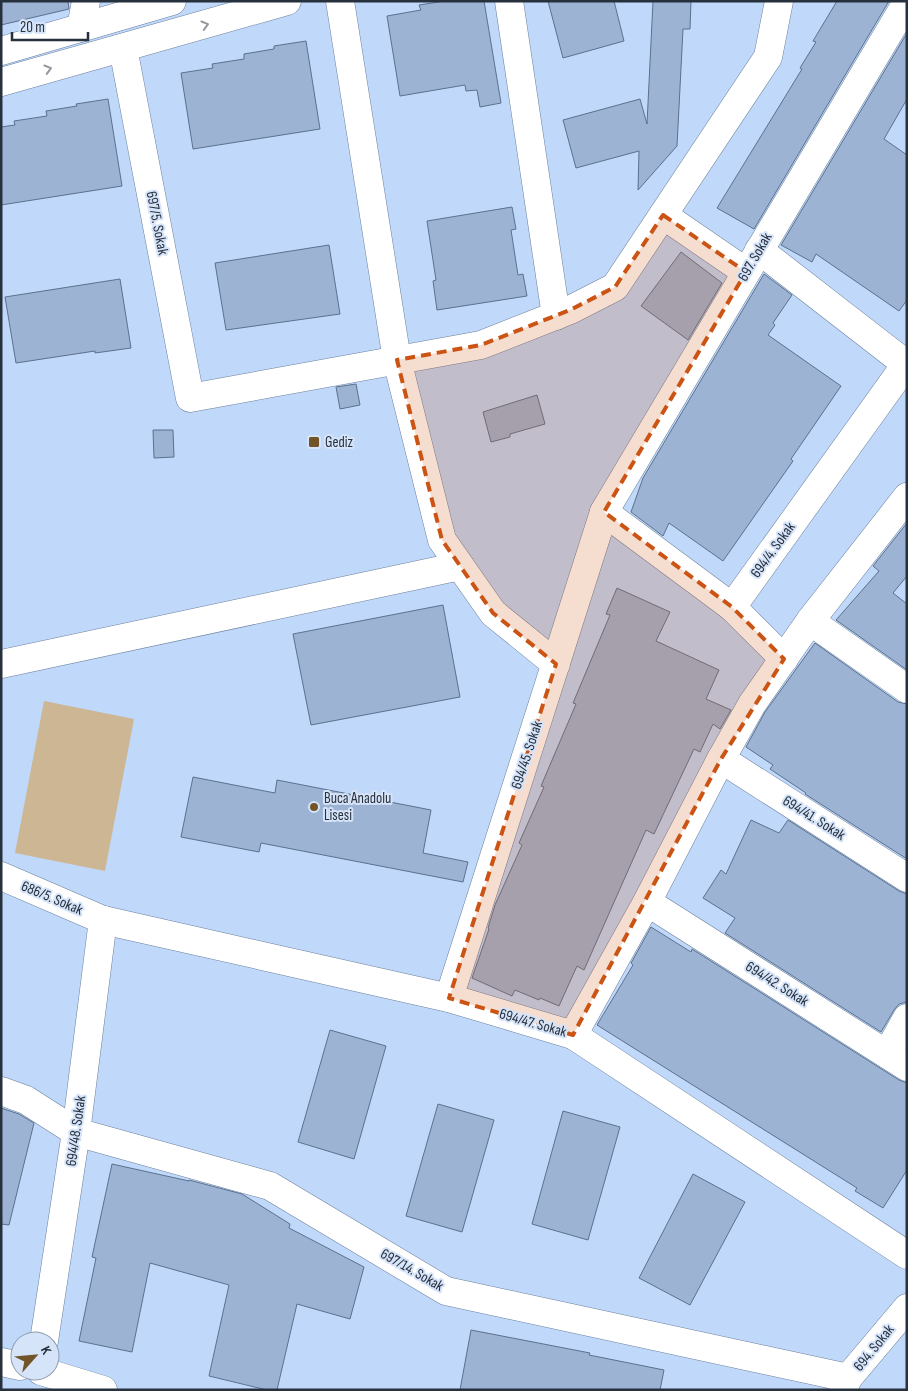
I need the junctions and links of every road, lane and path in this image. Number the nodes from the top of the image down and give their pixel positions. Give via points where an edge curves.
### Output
1 (86, 1) edge
2 (172, 1) edge
3 (287, 1) edge
4 (340, 1) edge
5 (509, 1) edge
6 (779, 1) edge
7 (907, 2) edge
8 (82, 28) junction
9 (123, 48) junction
10 (1, 51) edge
11 (1, 82) edge
12 (663, 215) junction
13 (753, 261) junction
14 (556, 316) junction
15 (396, 360) junction
16 (906, 364) edge
17 (904, 505) edge
18 (604, 512) junction
19 (460, 566) junction
20 (732, 607) junction
21 (810, 621) junction
22 (784, 658) junction
23 (1, 664) edge
24 (556, 664) junction
25 (907, 689) edge
26 (721, 759) junction
27 (1, 876) edge
28 (907, 878) edge
29 (647, 902) junction
30 (103, 920) junction
31 (449, 998) junction
32 (907, 1018) edge
33 (573, 1035) junction
34 (897, 1060) edge
35 (1, 1091) edge
36 (76, 1132) junction
37 (907, 1254) edge
38 (907, 1308) edge
39 (46, 1331) edge
40 (60, 1377) edge
41 (846, 1384) edge
42 (103, 1390) edge

1 - 8 street
2 - 8 street
9 -> 3 street
4 - 15 street
5 - 14 street
6 - 12 street via 768,57
7 - 13 street, 697. Sokak
8 - 10 street
11 -> 9 street
9 - 15 street, 697/5. Sokak via 190,398
12 - 13 street
12 - 14 street via 615,287
13 - 16 street
13 - 18 street, 697. Sokak
14 - 15 street via 481,345
15 - 19 street via 442,540
16 - 20 street, 694/4. Sokak
17 - 21 street
18 - 20 street
18 - 24 street, 694/45. Sokak
19 - 23 street
19 - 24 street via 493,612
20 - 22 street
21 - 22 street
21 - 25 street
22 - 26 street via 752,704
24 - 31 street, 694/45. Sokak
26 - 28 street, 694/41. Sokak
26 - 29 street
27 - 30 street, 686/5. Sokak
29 - 33 street
29 - 34 street, 694/42. Sokak
30 - 31 street, 694/47. Sokak
30 - 36 street, 694/48. Sokak
31 - 33 street, 694/47. Sokak
32 - 34 street
33 - 37 street, 694/47. Sokak
35 - 36 street, 697/14. Sokak via 26,1100
36 - 39 street, 694/48. Sokak
36 - 41 street, 697/14. Sokak via 270,1186 446,1291
38 - 41 street, 694. Sokak
40 - 42 street

